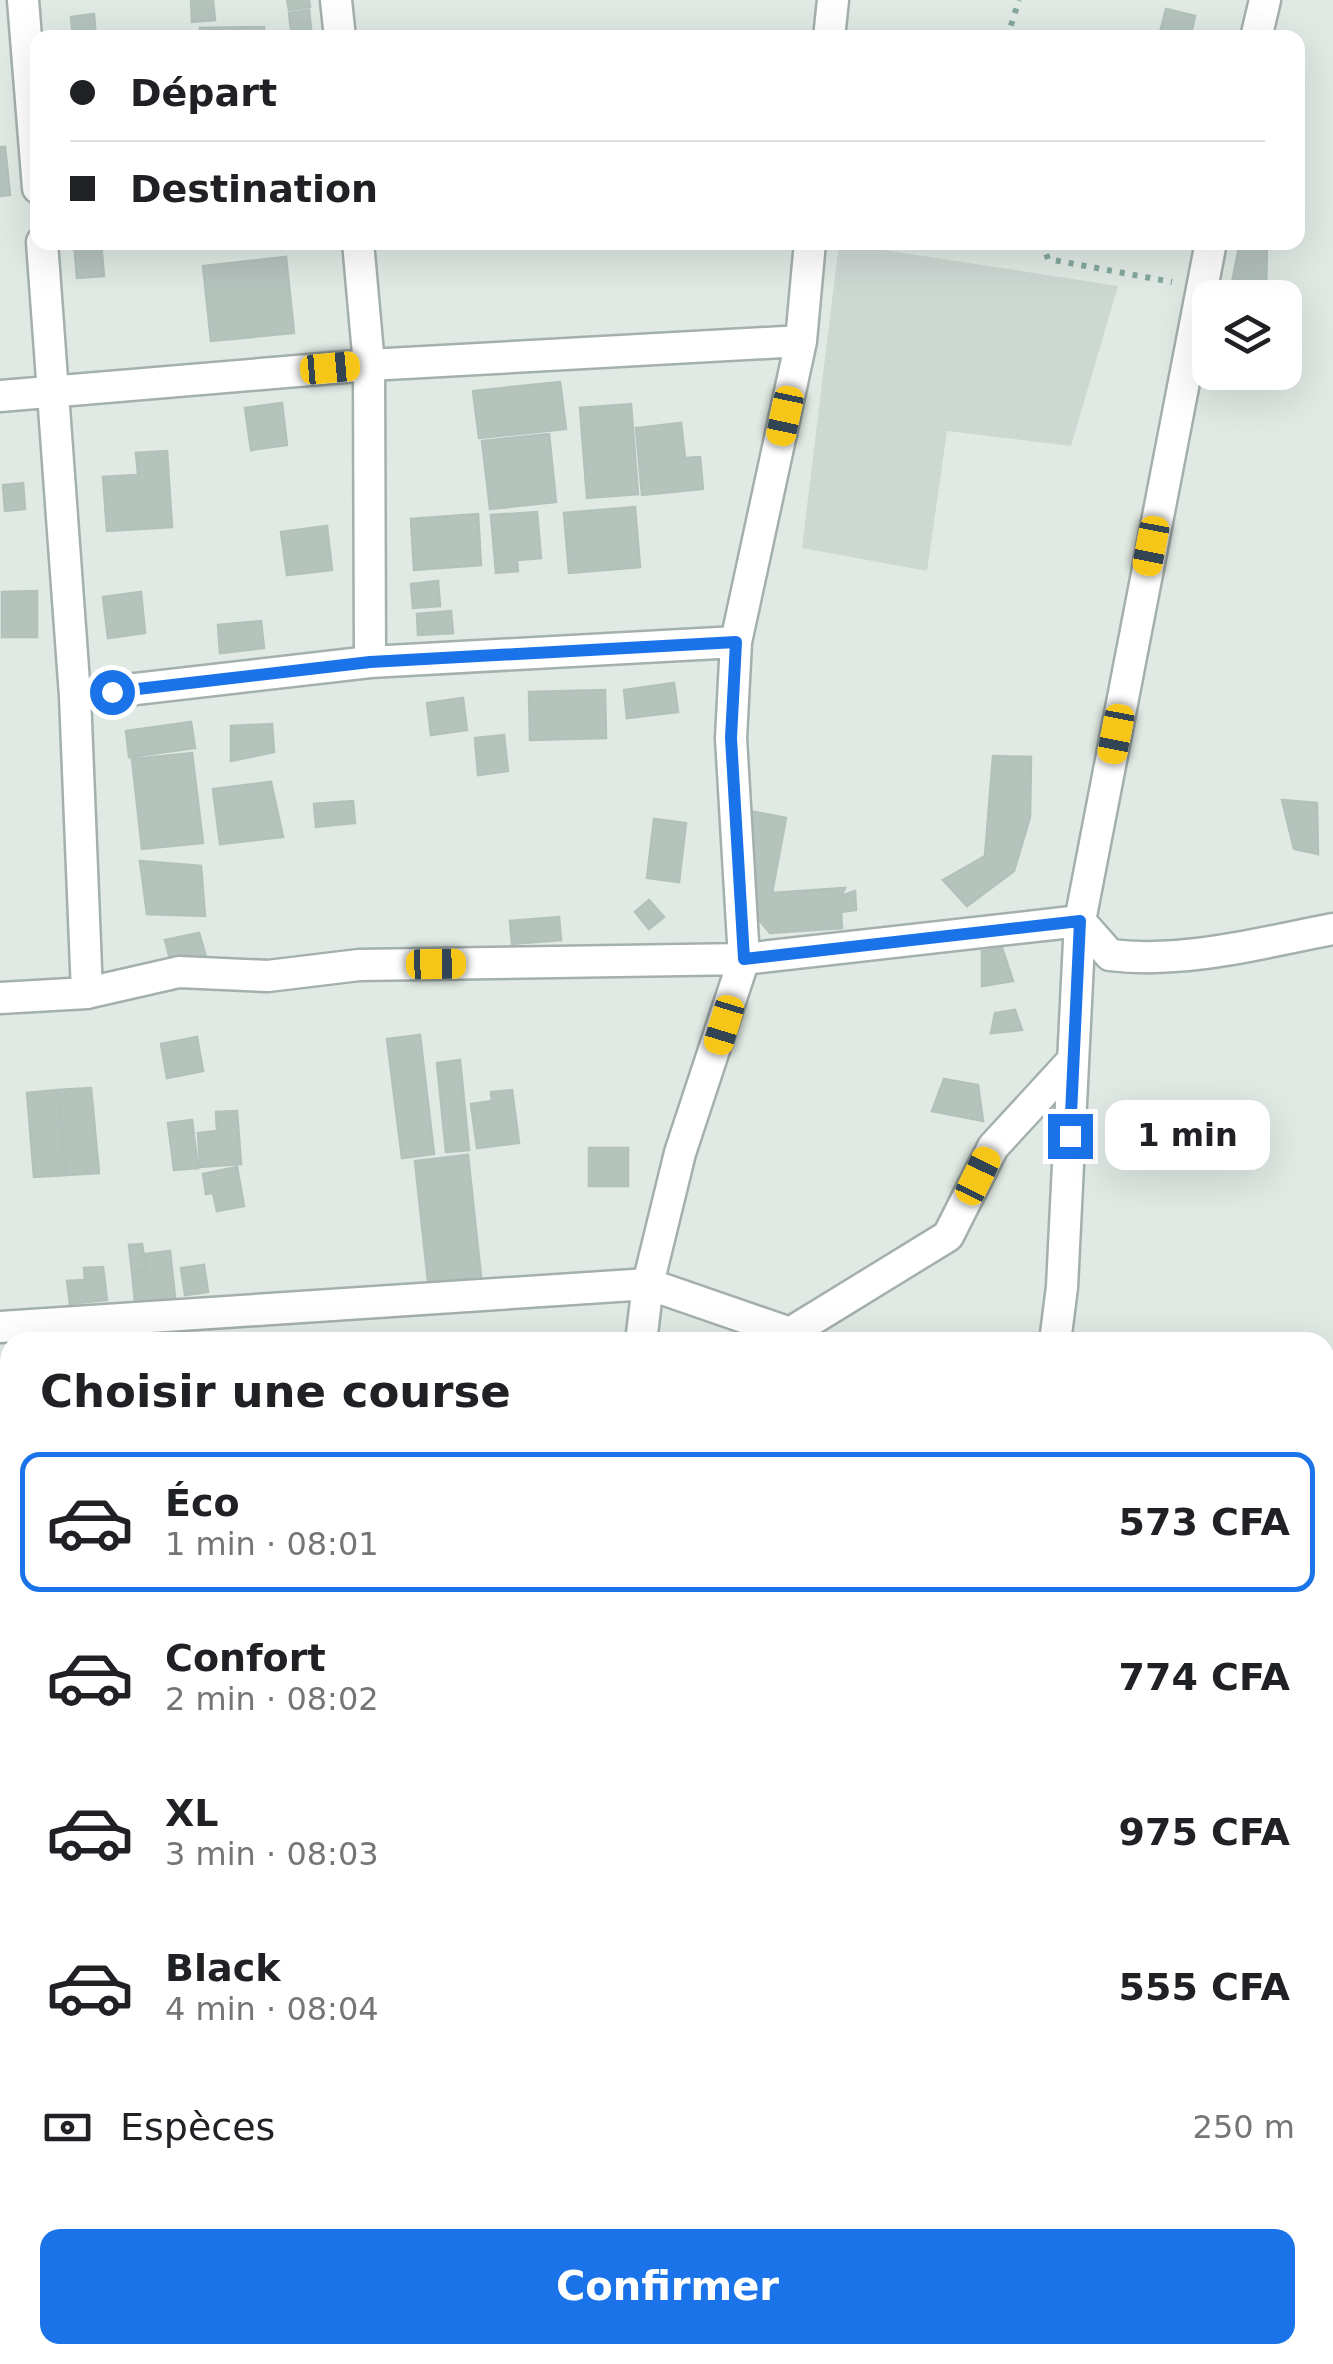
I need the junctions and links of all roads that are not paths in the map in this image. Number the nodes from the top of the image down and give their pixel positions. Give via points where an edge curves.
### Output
1 (23, 0) edge
2 (336, 0) edge
3 (833, 0) edge
4 (1264, 0) edge
5 (339, 30) edge
6 (831, 30) edge
7 (1258, 30) edge
8 (30, 88) edge
9 (43, 250) edge
10 (359, 250) edge
11 (809, 250) edge
12 (1209, 250) edge
13 (802, 341) junction
14 (370, 365) junction
15 (53, 392) junction
16 (0, 396) edge
17 (736, 642) junction
18 (370, 662) junction
19 (76, 696) junction
20 (1080, 921) junction
21 (1333, 930) edge
22 (744, 959) junction
23 (87, 992) junction
24 (0, 998) edge
25 (1073, 1060) junction
26 (648, 1284) junction
27 (0, 1326) edge
28 (642, 1332) edge
29 (774, 1332) edge
30 (803, 1332) edge
31 (1056, 1332) edge

1 - 8 street
2 - 5 street
3 - 6 street
4 - 7 street
9 - 15 street
10 - 14 street
11 - 13 street
12 - 20 street
13 - 14 street
13 - 17 street
14 - 15 street
14 - 18 street
15 - 16 street
15 - 19 street
17 - 18 street
17 - 22 street via 731,738
18 - 19 street
19 - 23 street
20 - 21 street via 1110,955 1140,959
20 - 22 street
20 - 25 street
22 - 23 street via 359,966 268,976 179,972
22 - 26 street via 680,1153
23 - 24 street
25 - 30 street via 993,1146 948,1236
25 - 31 street
26 - 27 street
26 - 28 street
26 - 29 street

